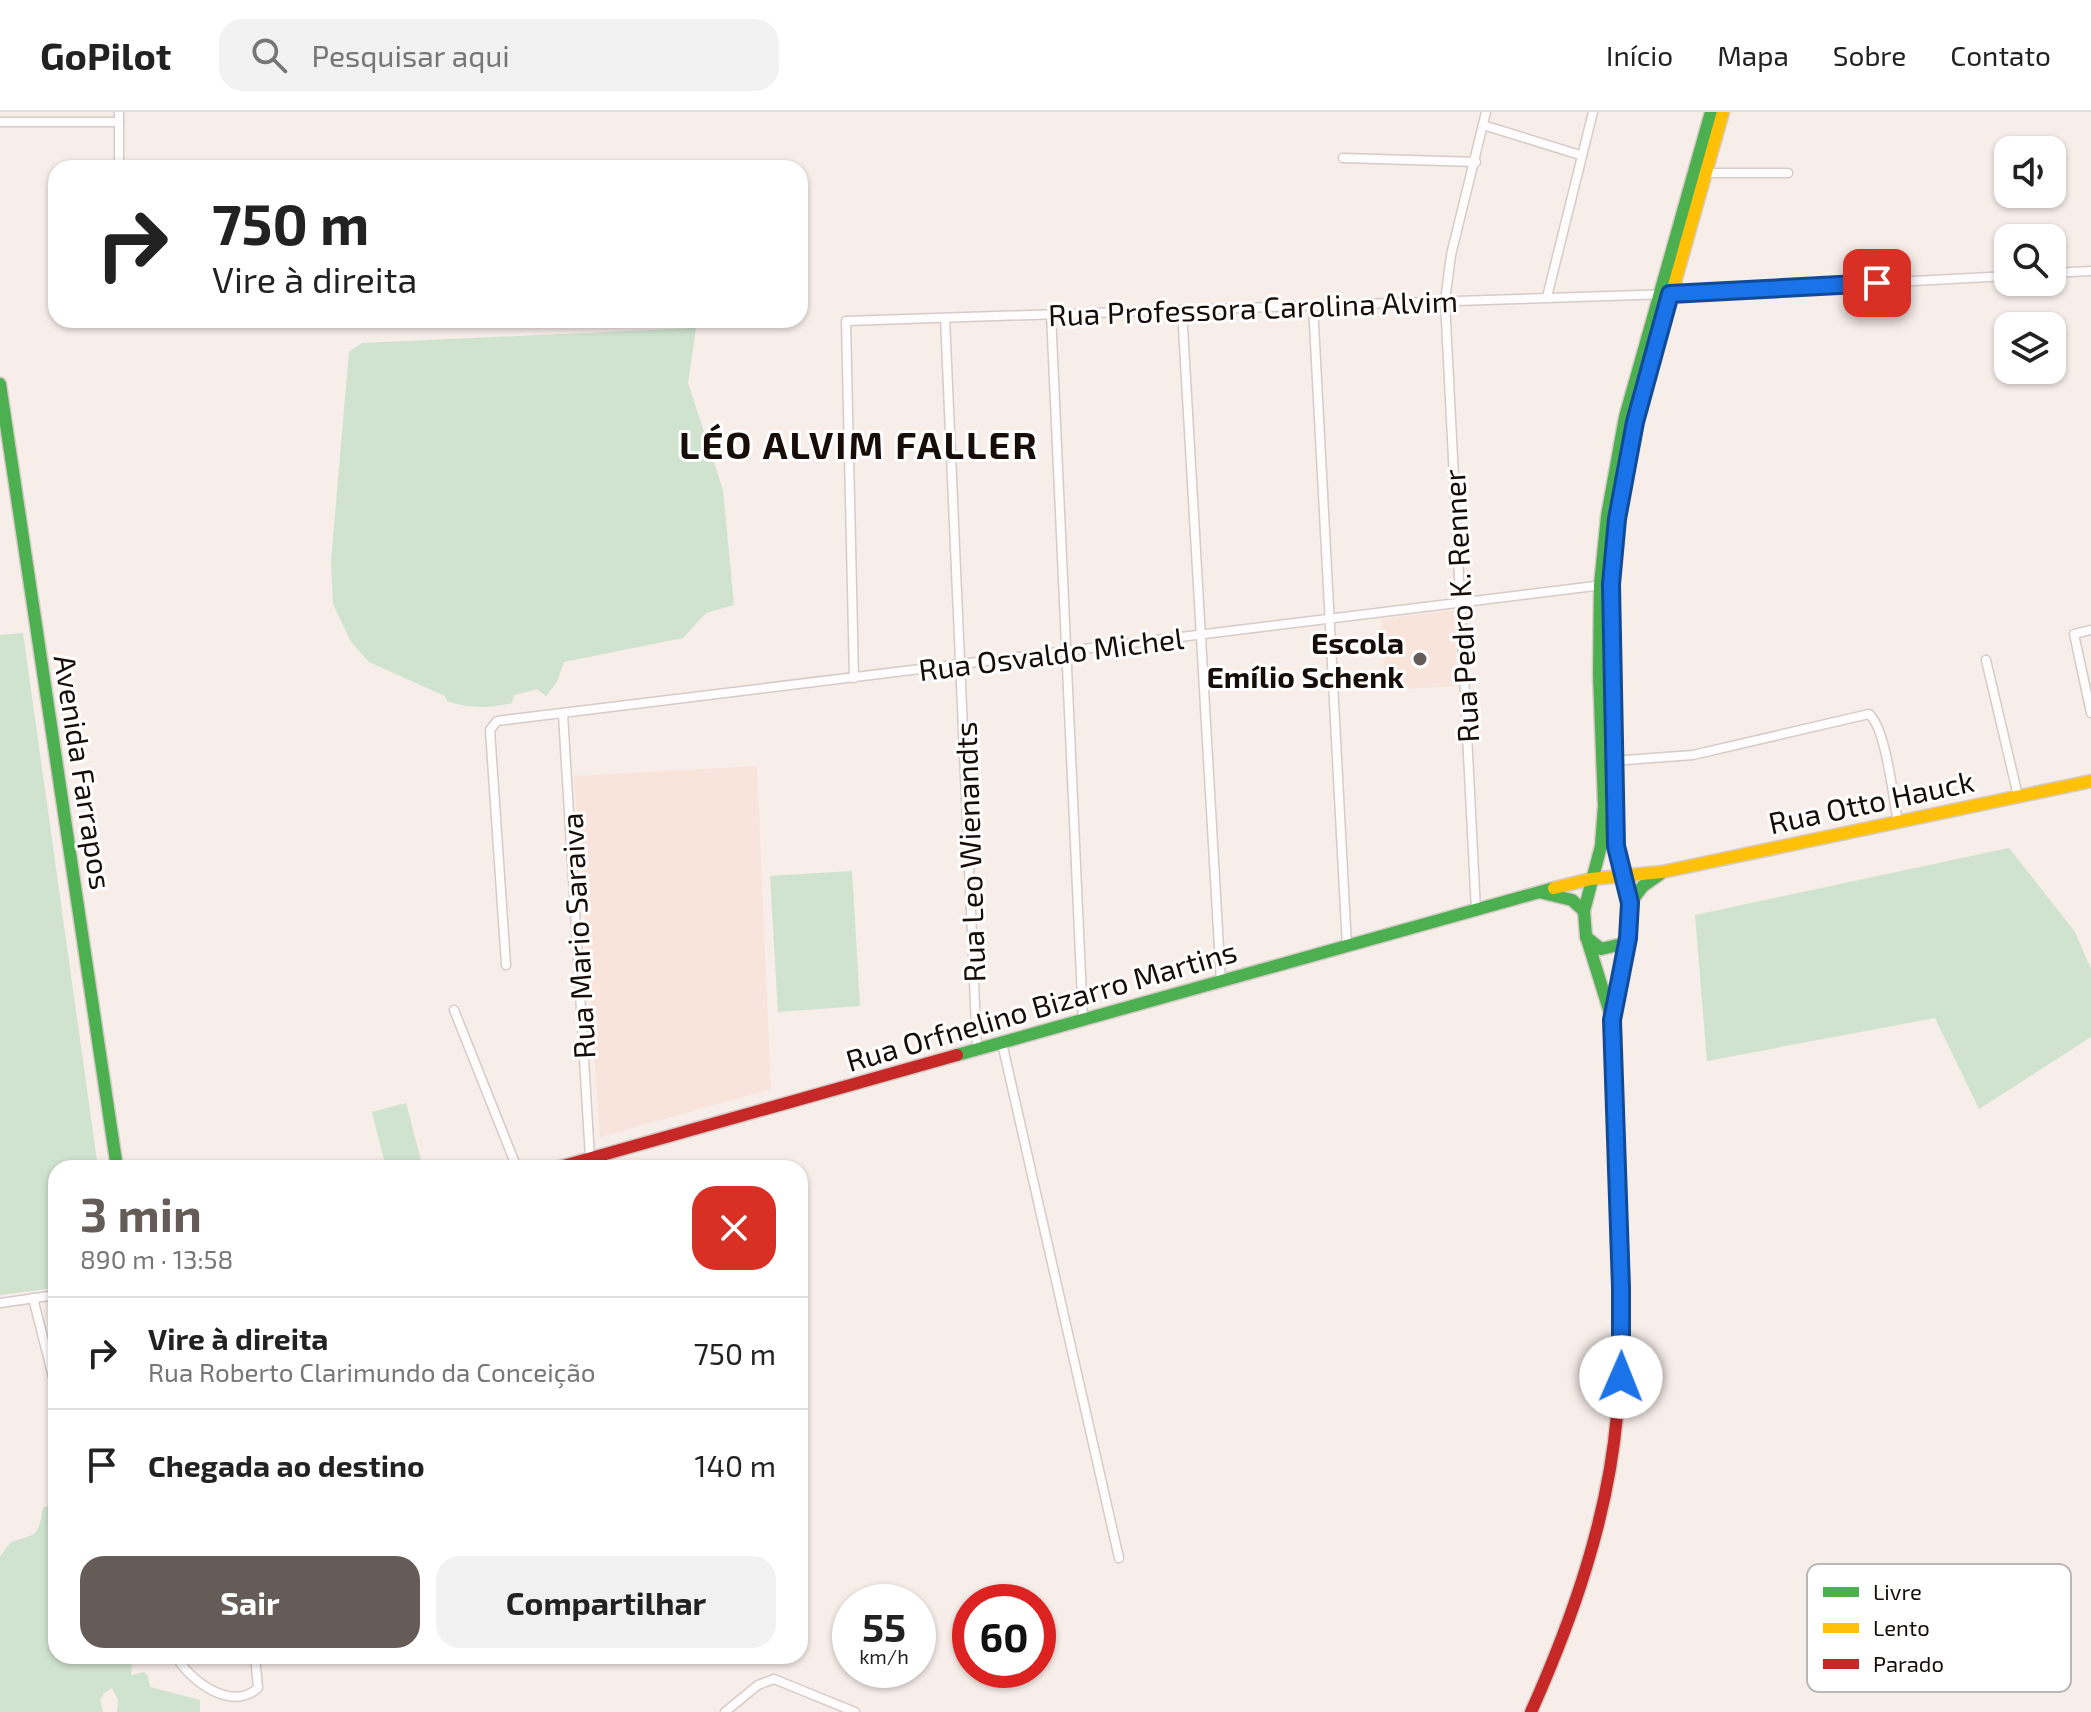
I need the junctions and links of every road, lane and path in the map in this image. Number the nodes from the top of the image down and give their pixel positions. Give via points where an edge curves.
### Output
1 (1486, 112) edge
2 (1593, 112) edge
3 (1711, 112) edge
4 (1723, 112) edge
5 (61, 117) edge
6 (119, 117) edge
7 (0, 122) edge
8 (1483, 125) junction
9 (1580, 155) junction
10 (1343, 158) dead end
11 (119, 160) edge
12 (1476, 162) junction
13 (1705, 173) junction
14 (1788, 173) dead end
15 (2091, 271) edge
16 (2066, 272) edge
17 (1994, 277) edge
18 (1665, 293) junction
19 (1547, 297) junction
20 (1445, 301) junction
21 (1313, 305) junction
22 (1182, 310) junction
23 (1051, 314) junction
24 (945, 318) junction
25 (0, 384) edge
26 (1606, 585) junction
27 (1460, 603) junction
28 (1330, 619) junction
29 (2091, 630) edge
30 (1201, 635) junction
31 (1067, 651) junction
32 (1986, 660) dead end
33 (961, 665) junction
34 (854, 678) junction
35 (2091, 713) edge
36 (563, 714) junction
37 (1608, 762) junction
38 (2091, 781) edge
39 (2018, 796) junction
40 (1898, 822) junction
41 (1662, 872) junction
42 (1621, 877) junction
43 (1591, 879) junction
44 (1540, 893) junction
45 (1630, 903) junction
46 (1476, 911) junction
47 (1584, 911) junction
48 (1586, 936) junction
49 (1628, 938) junction
50 (1347, 947) junction
51 (506, 965) dead end
52 (1221, 982) junction
53 (454, 1010) dead end
54 (1083, 1020) junction
55 (1612, 1020) junction
56 (1002, 1043) junction
57 (977, 1050) junction
58 (590, 1158) junction
59 (116, 1160) edge
60 (514, 1160) edge
61 (583, 1160) edge
62 (48, 1296) edge
63 (33, 1298) junction
64 (0, 1303) edge
65 (48, 1357) edge
66 (1119, 1558) dead end
67 (183, 1664) edge
68 (256, 1664) edge
69 (725, 1712) edge
70 (855, 1712) edge
71 (1531, 1712) edge

1 - 8 street, Rua Pedro K. Renner
2 - 9 street
3 - 18 street
4 - 13 street
5 - 6 street
5 - 7 street
6 - 11 street
8 - 9 street
8 - 12 street, Rua Pedro K. Renner
9 - 19 street
10 - 12 street
12 - 20 street, Rua Pedro K. Renner via 1451,255
13 - 14 street
13 - 18 street
15 - 16 street
17 - 18 street, Rua Professora Carolina Alvim
18 - 19 street, Rua Professora Carolina Alvim
18 - 26 street via 1625,417 1607,516
19 - 20 street, Rua Professora Carolina Alvim
20 - 21 street, Rua Professora Carolina Alvim
20 - 27 street, Rua Pedro K. Renner
21 - 22 street, Rua Professora Carolina Alvim
21 - 28 street
22 - 23 street, Rua Professora Carolina Alvim
22 - 30 street
23 - 24 street, Rua Professora Carolina Alvim
23 - 31 street
24 - 33 street, Rua Leo Wienandts
24 - 34 street, Rua Professora Carolina Alvim via 846,321
25 - 59 street, Avenida Farrapos
26 - 27 street, Rua Osvaldo Michel
26 - 37 street
27 - 28 street, Rua Osvaldo Michel
27 - 46 street, Rua Pedro K. Renner
28 - 30 street, Rua Osvaldo Michel
28 - 50 street
29 - 35 street via 2074,634
30 - 31 street, Rua Osvaldo Michel
30 - 52 street
31 - 33 street, Rua Osvaldo Michel
31 - 54 street
32 - 39 street
33 - 34 street, Rua Osvaldo Michel
33 - 57 street, Rua Leo Wienandts
34 - 36 street, Rua Osvaldo Michel
36 - 51 street, Rua Osvaldo Michel via 492,724
36 - 58 street, Rua Mario Saraiva
37 - 40 street via 1693,755 1865,714 1873,717 1880,735
37 - 42 street
37 - 43 street via 1601,846
38 - 39 street, Rua Otto Hauck
39 - 40 street, Rua Otto Hauck
40 - 41 street, Rua Otto Hauck
41 - 42 street, Rua Orfnelino Bizarro Martins
41 - 45 street
42 - 43 street, Rua Orfnelino Bizarro Martins
42 - 45 street
43 - 44 street, Rua Orfnelino Bizarro Martins
43 - 47 street
44 - 46 street, Rua Orfnelino Bizarro Martins
44 - 47 street via 1572,900
45 - 49 street
46 - 50 street, Rua Orfnelino Bizarro Martins
47 - 48 street
48 - 49 street via 1601,949
48 - 55 street
49 - 55 street
50 - 52 street, Rua Orfnelino Bizarro Martins
52 - 54 street, Rua Orfnelino Bizarro Martins
53 - 60 street
54 - 56 street, Rua Orfnelino Bizarro Martins
55 - 71 street via 1622,1318 1616,1430 1584,1576
56 - 57 street, Rua Orfnelino Bizarro Martins
56 - 66 street
57 - 58 street, Rua Orfnelino Bizarro Martins
58 - 61 street, Rua Orfnelino Bizarro Martins
62 - 63 street
63 - 64 street
63 - 65 street
67 - 68 street via 204,1689 232,1698 258,1688
69 - 70 street via 765,1681 782,1680

